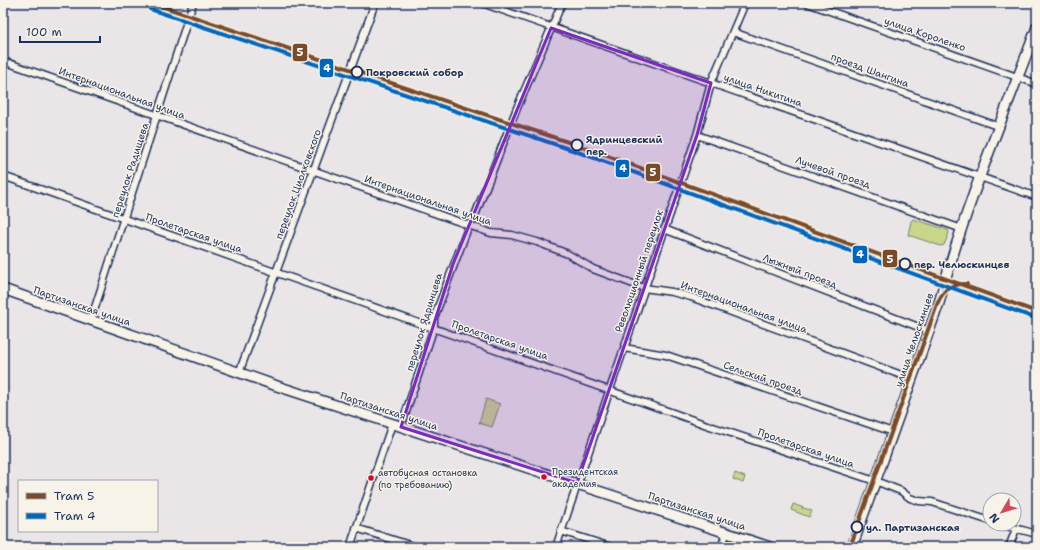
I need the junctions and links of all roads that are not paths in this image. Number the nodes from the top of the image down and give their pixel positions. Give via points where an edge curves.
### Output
1 (193, 3) edge
2 (375, 3) edge
3 (482, 3) edge
4 (562, 3) edge
5 (745, 3) edge
6 (807, 3) edge
7 (1037, 27) edge
8 (551, 28) junction
9 (733, 32) junction
10 (3, 61) edge
11 (1018, 77) junction
12 (711, 83) junction
13 (1037, 84) edge
14 (157, 116) junction
15 (1000, 127) junction
16 (697, 135) junction
17 (313, 171) junction
18 (3, 176) edge
19 (981, 177) junction
20 (1037, 197) edge
21 (125, 219) junction
22 (469, 225) junction
23 (962, 229) junction
24 (664, 230) junction
25 (276, 273) junction
26 (644, 288) junction
27 (3, 289) edge
28 (91, 320) junction
29 (434, 327) junction
30 (929, 331) junction
31 (624, 348) junction
32 (239, 373) junction
33 (912, 379) junction
34 (609, 390) junction
35 (397, 426) junction
36 (894, 432) junction
37 (876, 482) junction
38 (577, 483) junction
39 (982, 518) edge
40 (356, 528) junction
41 (1022, 530) edge
42 (561, 531) junction
43 (727, 532) junction
44 (1015, 532) edge
45 (1037, 534) edge
46 (350, 547) edge
47 (416, 547) edge
48 (556, 547) edge
49 (611, 547) edge
50 (721, 547) edge
51 (770, 547) edge
52 (852, 547) edge
53 (1009, 547) edge

1 - 14 street, переулок Радищева
2 - 17 street, переулок Циолковского
3 - 8 street, улица Никитина
4 - 8 street, переулок Ядринцева
5 - 9 street, Революционный переулок
6 - 11 street, улица Короленко
7 - 11 main road, улица Челюскинцев
8 - 12 street, улица Никитина
8 - 22 street, переулок Ядринцева
9 - 12 street, Революционный переулок
9 - 15 street, проезд Шангина
10 - 14 street, Интернациональная улица
11 - 13 street, улица Короленко
11 - 15 main road, улица Челюскинцев
12 - 16 street, Революционный переулок
12 - 19 street, улица Никитина
14 - 17 street, Интернациональная улица
14 - 21 street, переулок Радищева
15 - 19 main road, улица Челюскинцев
16 - 23 street, Лучевой проезд
16 - 24 street, Революционный переулок
17 - 22 street, Интернациональная улица
17 - 25 street, переулок Циолковского
18 - 21 street, Пролетарская улица
19 - 20 street, улица Никитина
19 - 23 main road, улица Челюскинцев
21 - 25 street, Пролетарская улица
21 - 28 street, переулок Радищева
22 - 26 street, Интернациональная улица via 491,233 512,235 537,242 568,254 593,269
22 - 29 street, переулок Ядринцева via 434,318
23 - 30 main road, улица Челюскинцев
24 - 26 street, Революционный переулок
24 - 30 street, Лыжный проезд
25 - 29 street, Пролетарская улица
25 - 32 street, переулок Циолковского
26 - 31 street, Революционный переулок
26 - 33 street, Интернациональная улица via 691,297
27 - 28 main road, Партизанская улица
28 - 32 main road, Партизанская улица
29 - 34 street, Пролетарская улица
29 - 35 street, переулок Ядринцева
30 - 33 main road, улица Челюскинцев
31 - 34 street, Революционный переулок
31 - 36 street, Сельский проезд via 666,355
32 - 35 main road, Партизанская улица
33 - 36 main road, улица Челюскинцев
34 - 37 street, Пролетарская улица
34 - 38 street, Революционный переулок
35 - 38 main road, Партизанская улица
35 - 40 street, переулок Ядринцева
36 - 37 main road, улица Челюскинцев
37 - 39 street, Пролетарская улица via 901,491 910,498 932,502
37 - 52 main road, улица Челюскинцев
38 - 42 street, Революционный переулок
38 - 43 main road, Партизанская улица
40 - 46 street, переулок Ядринцева
40 - 47 street
41 - 45 street
42 - 48 street, Революционный переулок
42 - 49 street
43 - 50 street
43 - 51 main road, Партизанская улица
44 - 53 street

